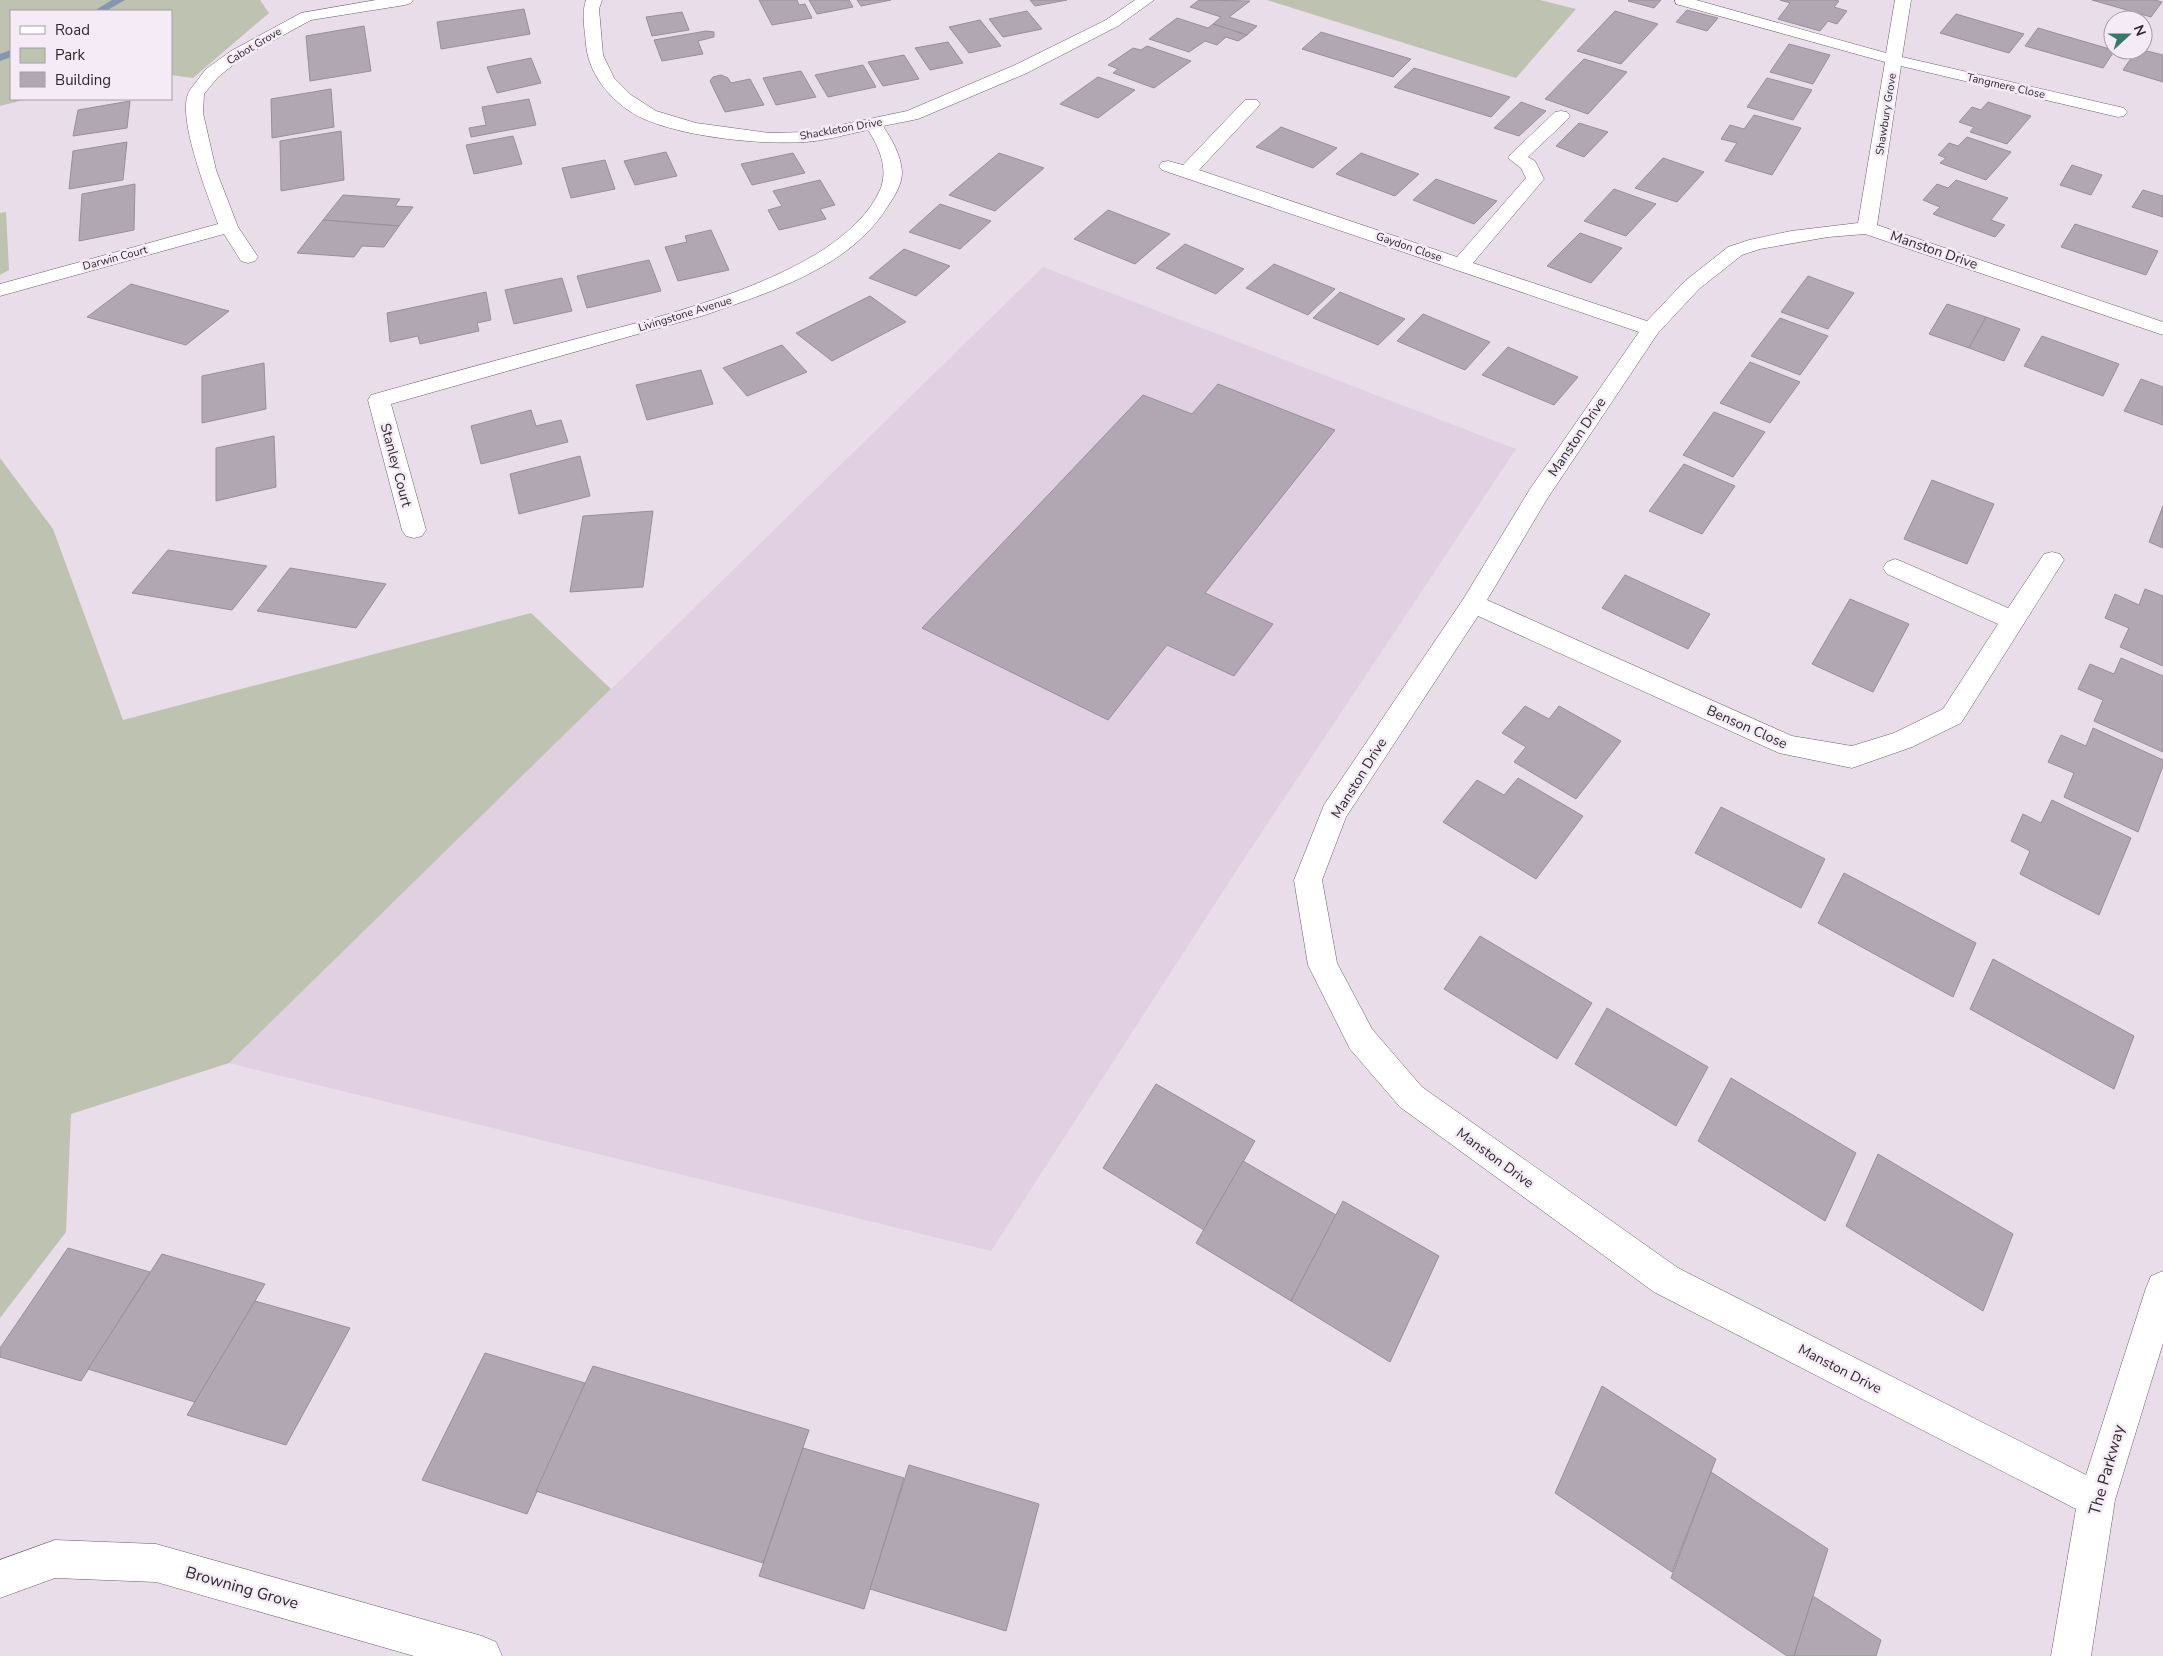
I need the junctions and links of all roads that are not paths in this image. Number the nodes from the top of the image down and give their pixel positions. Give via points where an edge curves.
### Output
1 (405, 0) edge
2 (594, 0) edge
3 (1146, 0) edge
4 (1903, 0) edge
5 (1682, 2) dead end
6 (1895, 60) junction
7 (1251, 104) dead end
8 (2118, 112) dead end
9 (1561, 116) dead end
10 (873, 124) junction
11 (1168, 166) dead end
12 (1187, 172) junction
13 (229, 227) junction
14 (1867, 228) junction
15 (248, 257) dead end
16 (1461, 265) junction
17 (0, 290) edge
18 (1651, 329) junction
19 (2163, 329) edge
20 (379, 400) joint
21 (414, 530) dead end
22 (2052, 560) dead end
23 (1895, 568) dead end
24 (1473, 604) junction
25 (2014, 621) junction
26 (2163, 1288) edge
27 (2096, 1500) junction
28 (0, 1580) edge
29 (482, 1656) edge
30 (2071, 1656) edge

1 - 13 street, Cabot Grove via 301,11 212,73 196,94 194,113 207,170
2 - 10 street, Shackleton Drive via 591,9 595,55 606,80 625,99 650,115 694,128 769,138 807,137
3 - 10 street, Shackleton Drive via 1112,22 1020,70 912,115
4 - 6 street, Shawbury Grove
5 - 6 street, Tangmere Close
6 - 8 street, Tangmere Close
6 - 14 street, Shawbury Grove
7 - 12 street
9 - 16 street via 1517,158 1529,165 1535,179
10 - 20 street, Livingstone Avenue via 893,162 890,189 880,210 850,240 792,275 711,308
11 - 12 street, Gaydon Close
12 - 16 street, Gaydon Close
13 - 15 street, Cabot Grove
13 - 17 street, Darwin Court
14 - 18 street, Manston Drive via 1791,237 1735,251 1692,285
14 - 19 street, Manston Drive
16 - 18 street, Gaydon Close
18 - 24 street, Manston Drive via 1538,495
20 - 21 street, Stanley Court
22 - 25 street, Benson Close
23 - 25 street
24 - 25 street, Benson Close via 1788,746 1852,757 1903,740 1952,716
24 - 27 street, Manston Drive via 1334,813 1308,880 1323,965 1361,1039 1411,1097 1666,1280
26 - 27 street, The Parkway
27 - 30 street, The Parkway
28 - 29 street, Browning Grove via 55,1559 156,1563

